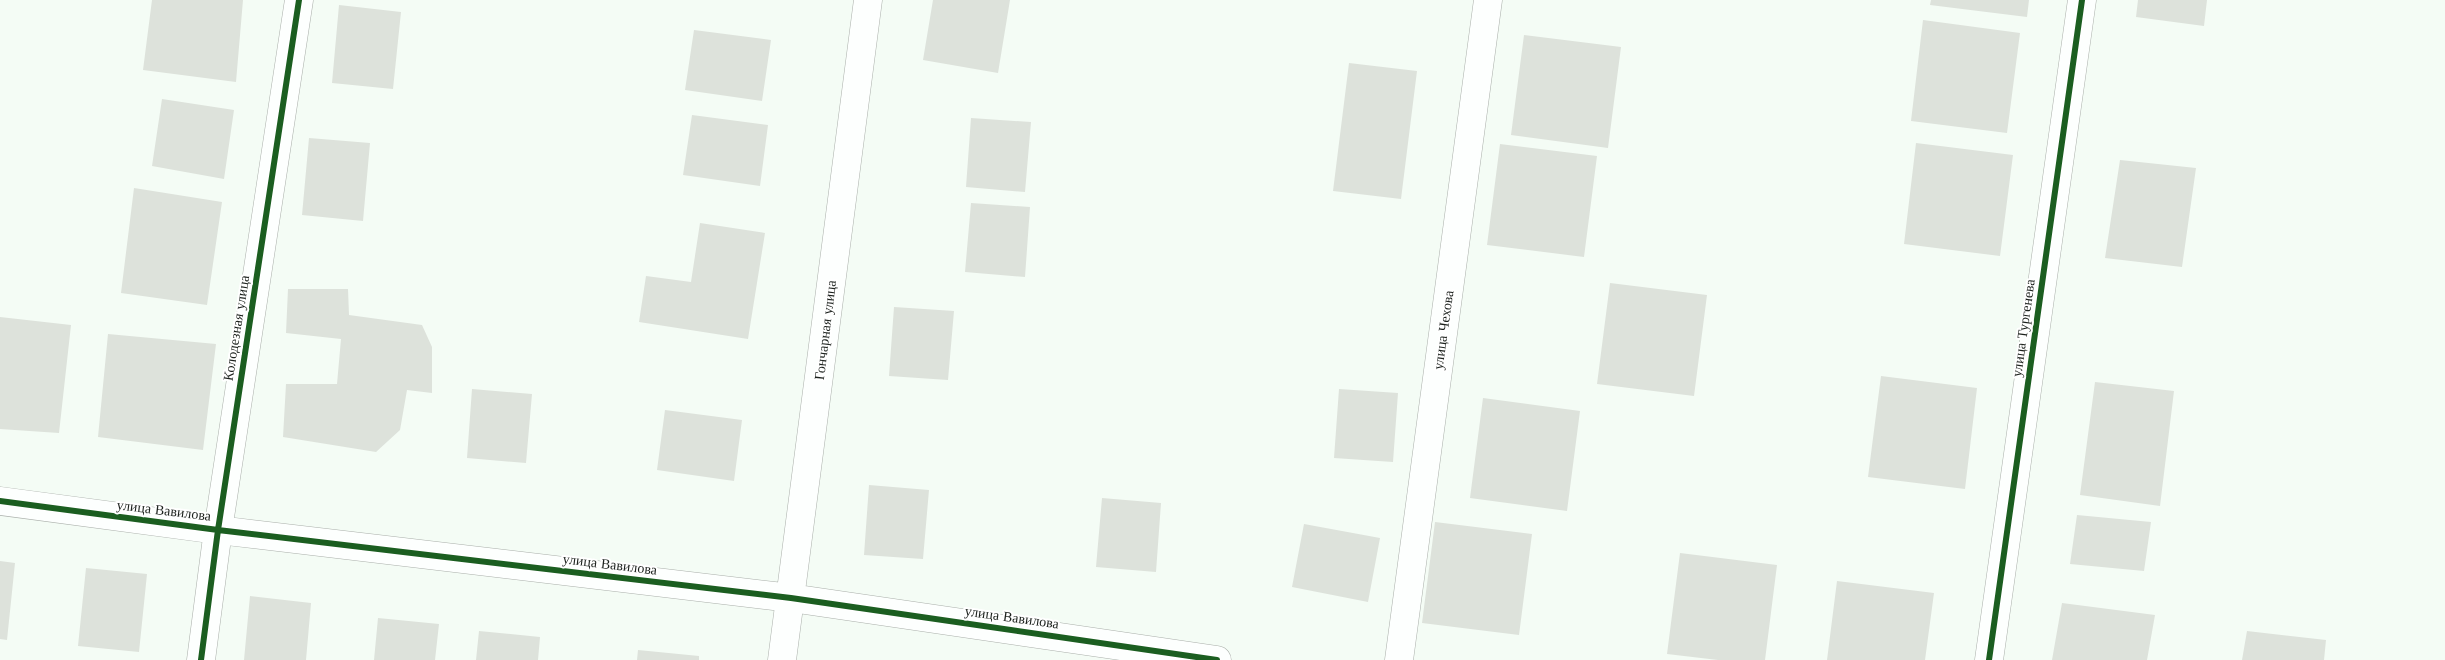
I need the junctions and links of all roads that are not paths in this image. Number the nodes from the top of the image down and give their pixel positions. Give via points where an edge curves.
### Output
1 (298, 0) edge
2 (868, 0) edge
3 (1488, 0) edge
4 (2082, 0) edge
5 (0, 501) edge
6 (218, 530) junction
7 (791, 598) junction
8 (201, 660) edge
9 (782, 660) edge
10 (1217, 660) edge
11 (1399, 660) edge
12 (1989, 660) edge

1 - 6 street, Колодезная улица
2 - 7 street, Гончарная улица
3 - 11 street, улица Чехова
4 - 12 street, улица Тургенева
5 - 6 street, улица Вавилова
6 - 7 street, улица Вавилова
6 - 8 street, Колодезная улица
7 - 9 street, Гончарная улица
7 - 10 street, улица Вавилова

